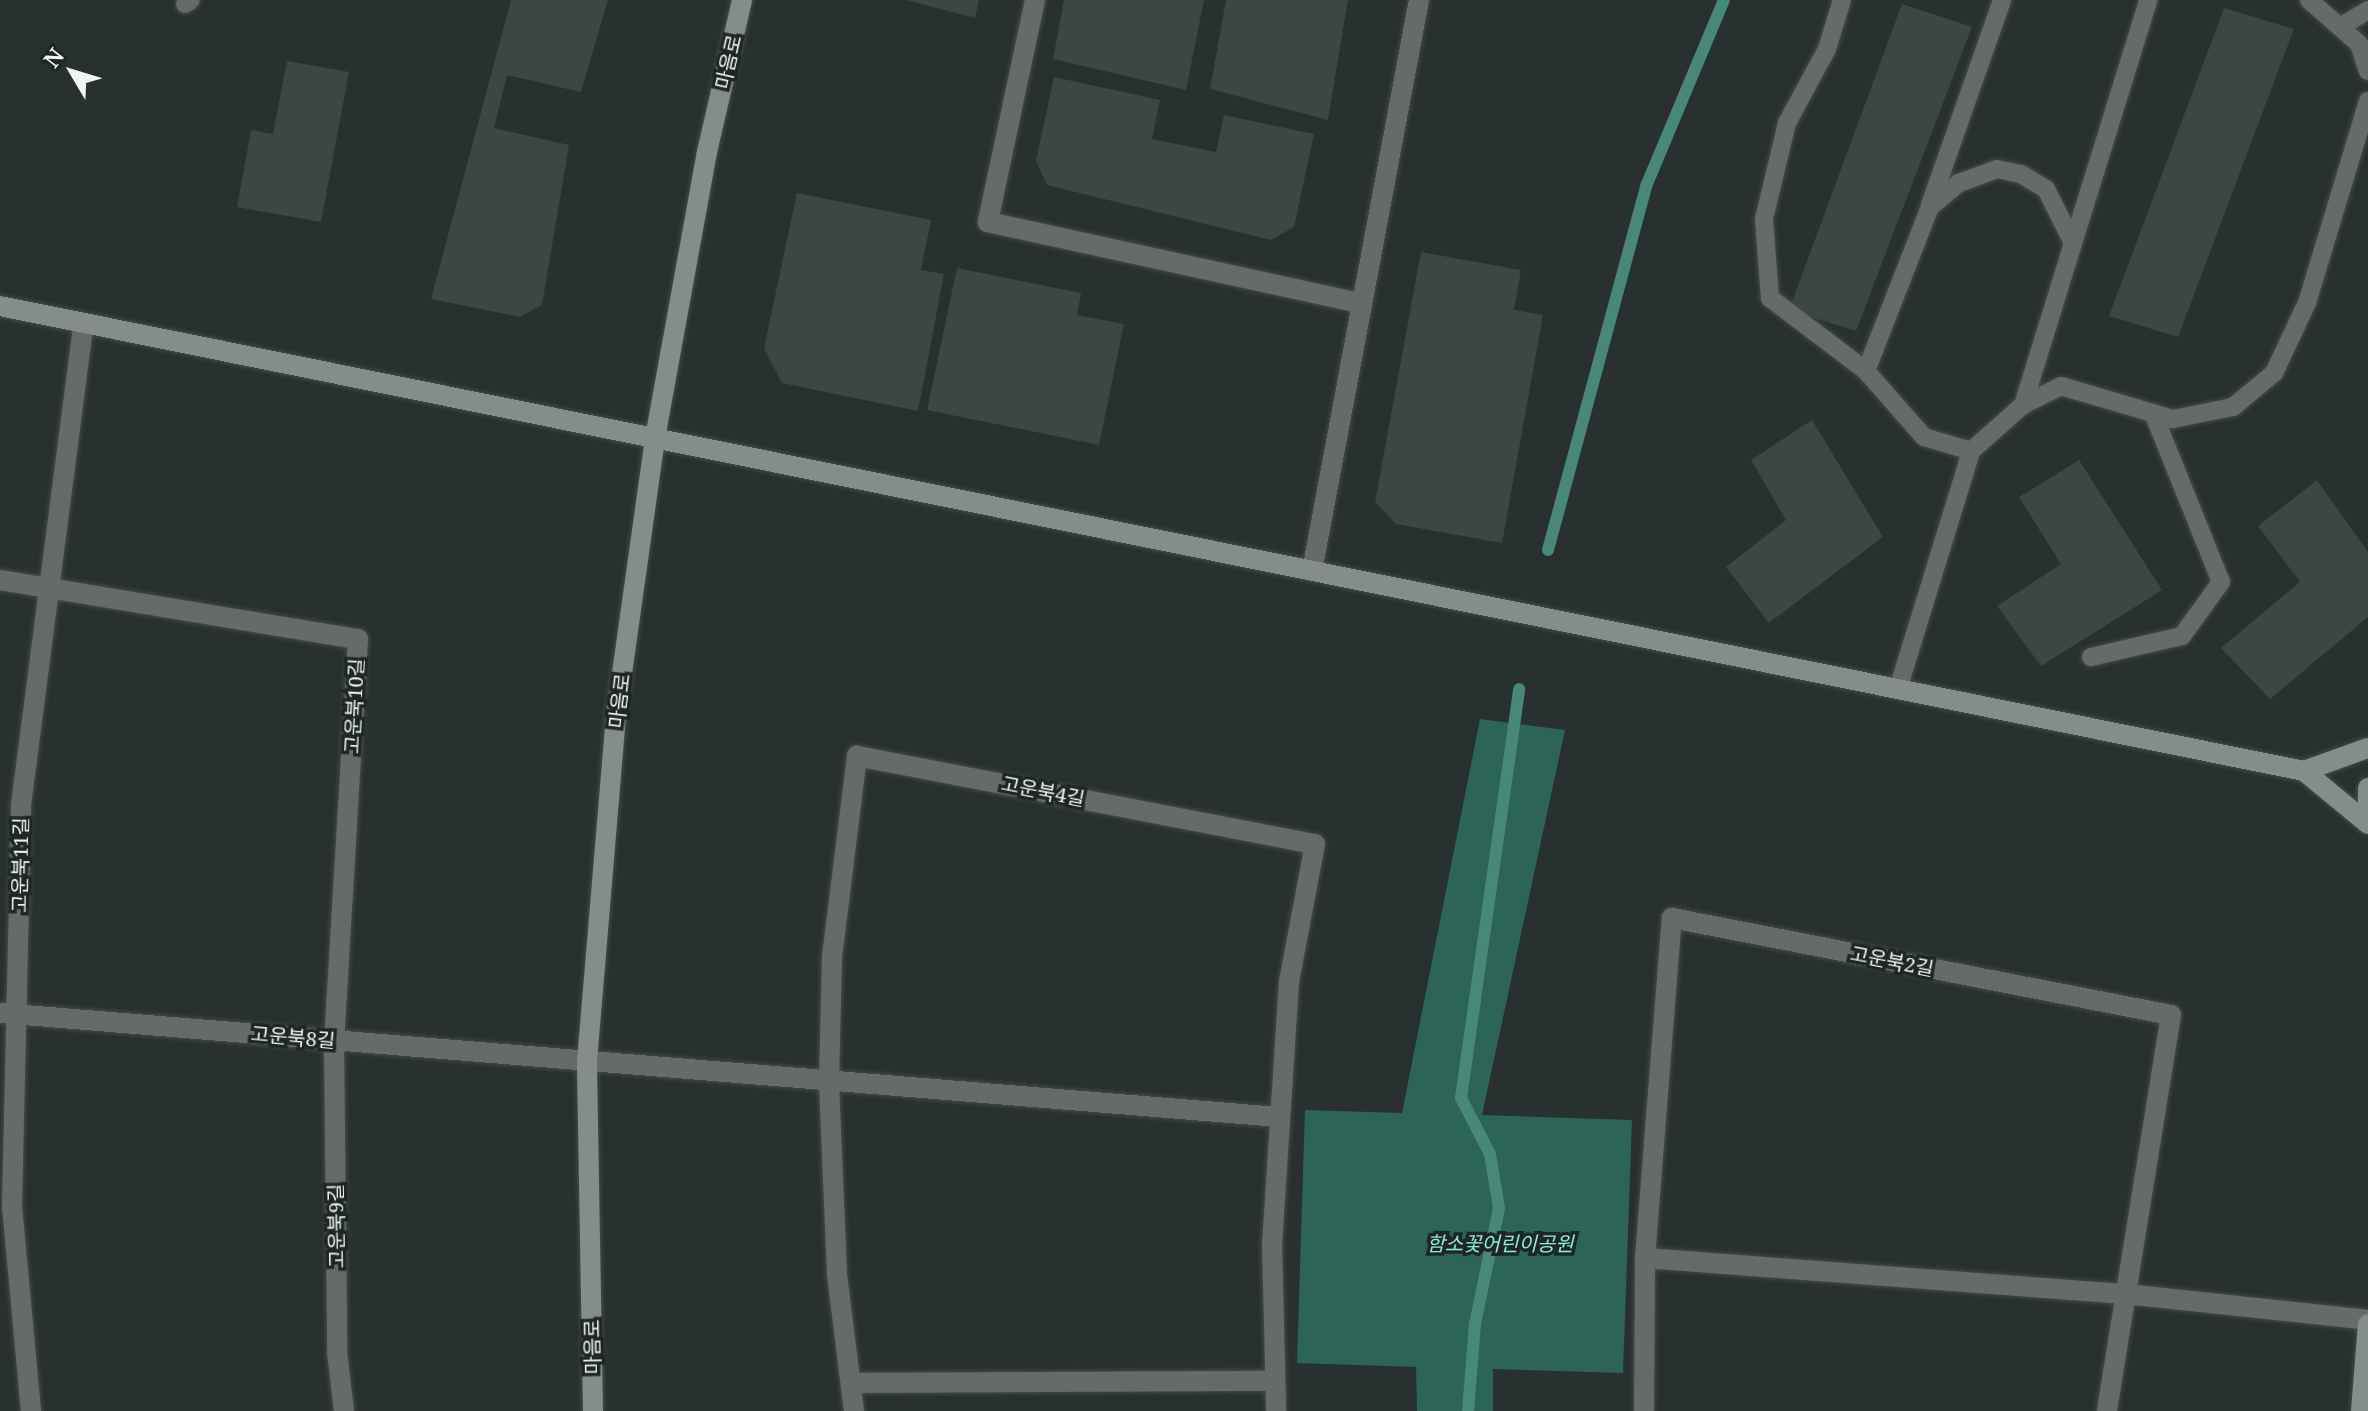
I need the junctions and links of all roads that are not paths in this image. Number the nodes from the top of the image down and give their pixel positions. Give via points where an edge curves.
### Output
1 (742, 0) edge
2 (1035, 0) edge
3 (1419, 0) edge
4 (1842, 0) edge
5 (2002, 0) edge
6 (2148, 0) edge
7 (2309, 0) edge
8 (2368, 10) edge
9 (2340, 27) junction
10 (2368, 71) edge
11 (2368, 101) edge
12 (1930, 207) junction
13 (2073, 243) junction
14 (1361, 303) junction
15 (0, 306) edge
16 (84, 323) junction
17 (1866, 371) junction
18 (2023, 405) junction
19 (2153, 413) junction
20 (655, 438) junction
21 (1971, 451) junction
22 (1312, 571) junction
23 (0, 580) edge
24 (50, 589) junction
25 (2091, 657) dead end
26 (1898, 689) junction
27 (2368, 748) edge
28 (2304, 771) junction
29 (2368, 788) edge
30 (2368, 806) edge
31 (2368, 824) edge
32 (9, 1014) edge
33 (334, 1040) junction
34 (587, 1061) junction
35 (829, 1081) junction
36 (1279, 1117) junction
37 (1645, 1258) junction
38 (2126, 1294) junction
39 (2368, 1322) edge
40 (1275, 1381) junction
41 (851, 1383) junction
42 (31, 1411) edge
43 (344, 1411) edge
44 (593, 1411) edge
45 (854, 1411) edge
46 (1276, 1411) edge
47 (1644, 1411) edge
48 (2107, 1411) edge
49 (2361, 1411) edge

1 - 20 street, 마음로 via 707,152
2 - 14 street via 988,222
3 - 14 street
4 - 17 lane via 1827,49 1787,123 1764,219 1770,298
5 - 12 lane
6 - 13 lane
7 - 9 lane
8 - 9 lane
9 - 10 lane via 2359,44
11 - 19 lane via 2307,303 2274,373 2233,407 2173,419
12 - 13 lane via 1959,183 1997,169 2021,174 2046,189
12 - 17 lane
13 - 18 lane
14 - 22 street
15 - 16 street
16 - 20 street
16 - 24 street, 고운북11길
17 - 21 lane via 1924,437
18 - 19 lane via 2061,386
18 - 21 lane
19 - 25 lane via 2221,582 2182,636
20 - 22 street
20 - 34 street, 마음로 via 616,716
21 - 26 lane
22 - 26 street
23 - 24 street, 고운북10길
24 - 32 street, 고운북11길 via 21,805
24 - 33 street, 고운북10길 via 358,639
26 - 28 street
27 - 28 street
28 - 31 street
29 - 30 street
32 - 33 street, 고운북8길
32 - 42 street, 고운북11길 via 12,1207
33 - 34 street, 고운북8길
33 - 43 street, 고운북9길 via 337,1352
34 - 35 street, 고운북8길
34 - 44 street, 마음로
35 - 36 street, 고운북8길
35 - 36 street, 고운북4길 via 832,957 857,756 1315,844 1289,982
35 - 41 street, 고운북4길 via 837,1274
36 - 40 street, 고운북4길 via 1272,1242
37 - 38 street
37 - 38 street, 고운북2길 via 1672,918 2171,1015
37 - 47 street, 고운북2길
38 - 39 street
38 - 48 street, 고운북2길
39 - 49 street
40 - 41 street
40 - 46 street, 고운북4길
41 - 45 street, 고운북4길

